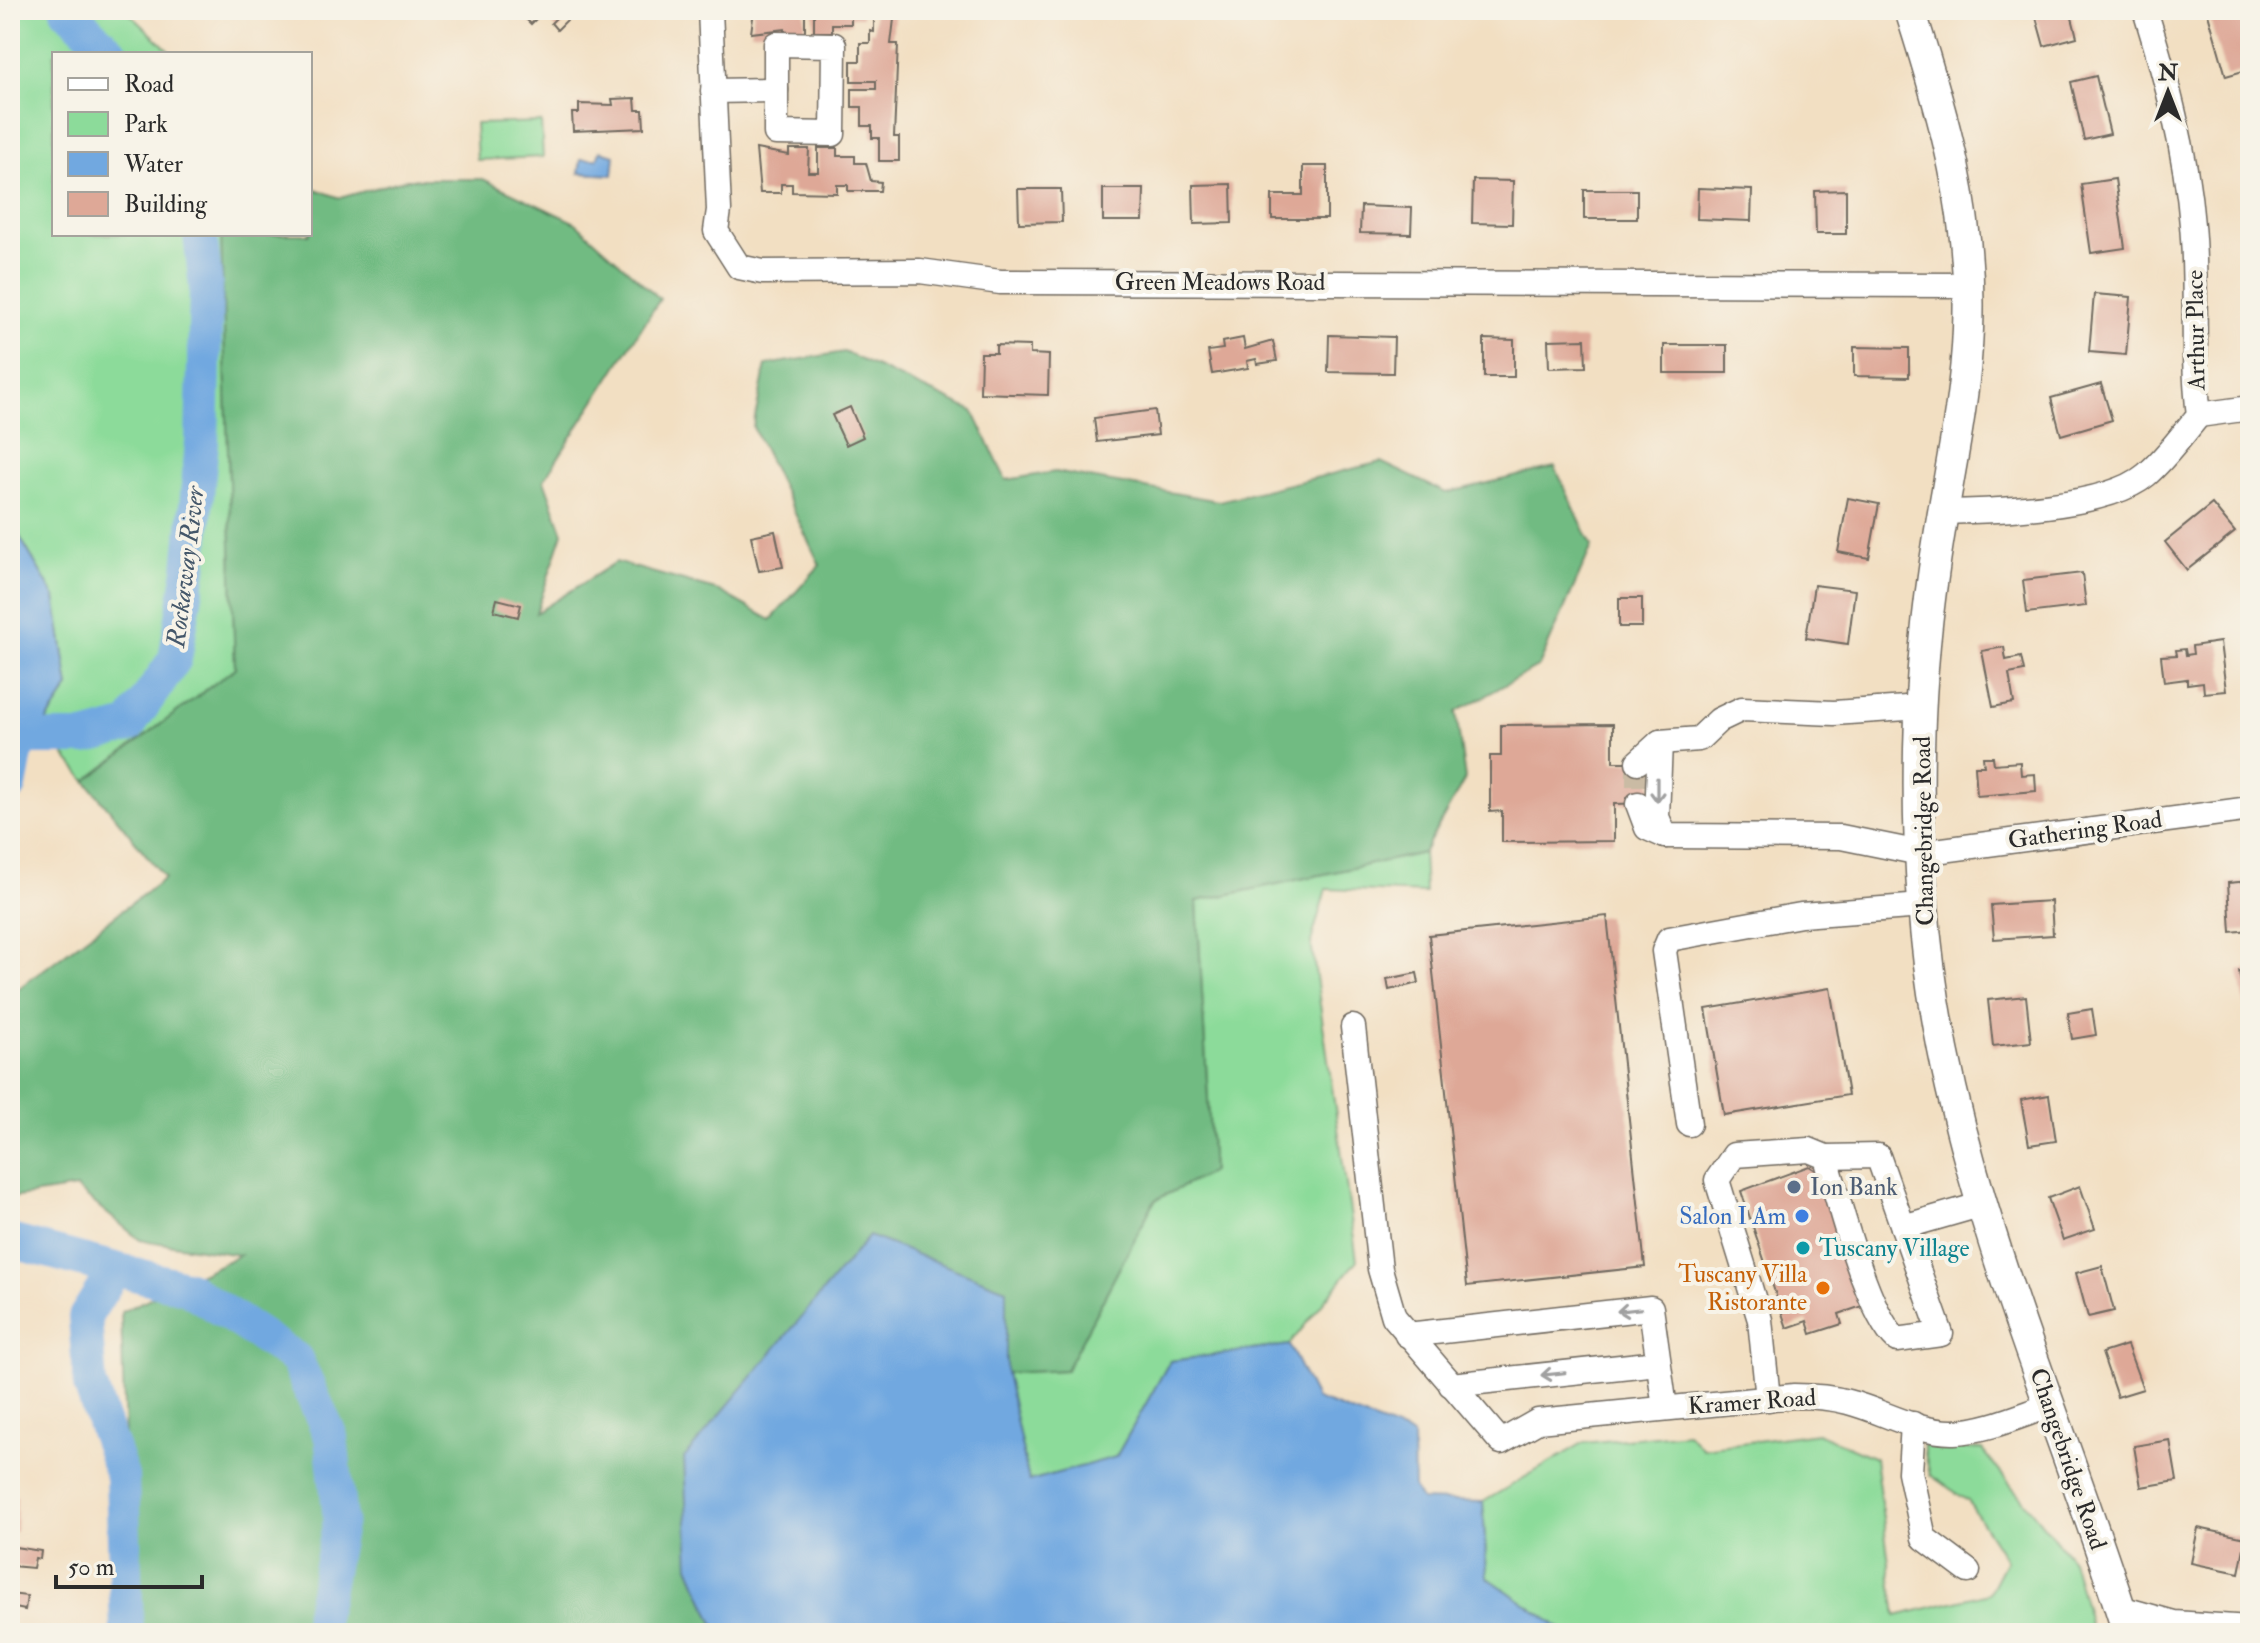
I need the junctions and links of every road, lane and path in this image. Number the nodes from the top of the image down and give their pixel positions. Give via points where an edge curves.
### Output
1 (710, 10) edge
2 (1910, 10) edge
3 (2145, 10) edge
4 (776, 90) dead end
5 (713, 91) junction
6 (1966, 285) junction
7 (2250, 408) edge
8 (2199, 415) junction
9 (1943, 512) junction
10 (1921, 716) junction
11 (1660, 742) junction
12 (1638, 762) dead end
13 (1638, 804) tunnel mouth
14 (2250, 809) edge
15 (1665, 836) junction
16 (1920, 853) junction
17 (1923, 906) junction
18 (1353, 1027) dead end
19 (1689, 1124) dead end
20 (1826, 1157) junction
21 (1983, 1204) junction
22 (1903, 1227) junction
23 (1407, 1335) junction
24 (1658, 1363) junction
25 (1451, 1385) junction
26 (1768, 1399) junction
27 (2049, 1406) junction
28 (1665, 1408) junction
29 (1913, 1424) junction
30 (1968, 1571) dead end
31 (2124, 1620) edge
32 (2250, 1628) edge

1 - 5 street, Green Meadows Road
2 - 6 main road, Changebridge Road via 1956,165
3 - 8 street, Arthur Place via 2184,157 2196,289
4 - 5 street
5 - 6 street, Green Meadows Road via 716,231 739,267 763,272 920,271 1000,282
6 - 9 main road, Changebridge Road via 1966,356
7 - 8 street
8 - 9 street, Arthur Place via 2145,476 2110,494 2001,510
9 - 10 main road, Changebridge Road
10 - 11 street via 1742,709 1719,720 1699,739
10 - 16 main road, Changebridge Road
11 - 12 street
11 -> 15 street via 1657,817
13 - 15 street via 1647,828
14 - 16 street, Gathering Road
15 - 16 street, Gathering Road via 1841,837
16 - 17 main road, Changebridge Road
17 - 19 street via 1801,915 1669,939 1664,951
17 - 21 main road, Changebridge Road via 1948,1075
18 - 23 street via 1380,1269 1394,1317
20 - 22 street via 1878,1156
20 - 22 street via 1888,1333 1897,1340 1941,1334
20 - 26 street via 1809,1150 1734,1155 1717,1180 1760,1320
21 - 22 street
21 - 27 main road, Changebridge Road
24 -> 23 street via 1651,1308
23 - 25 street
24 -> 25 street
24 - 28 street
25 - 28 street, Kramer Road via 1501,1442 1538,1421
26 - 28 street, Kramer Road
26 - 29 street, Kramer Road via 1821,1396
27 - 29 street, Kramer Road via 1974,1430 1931,1430
27 - 31 main road, Changebridge Road
29 - 30 street via 1910,1472 1924,1538
31 - 32 street

